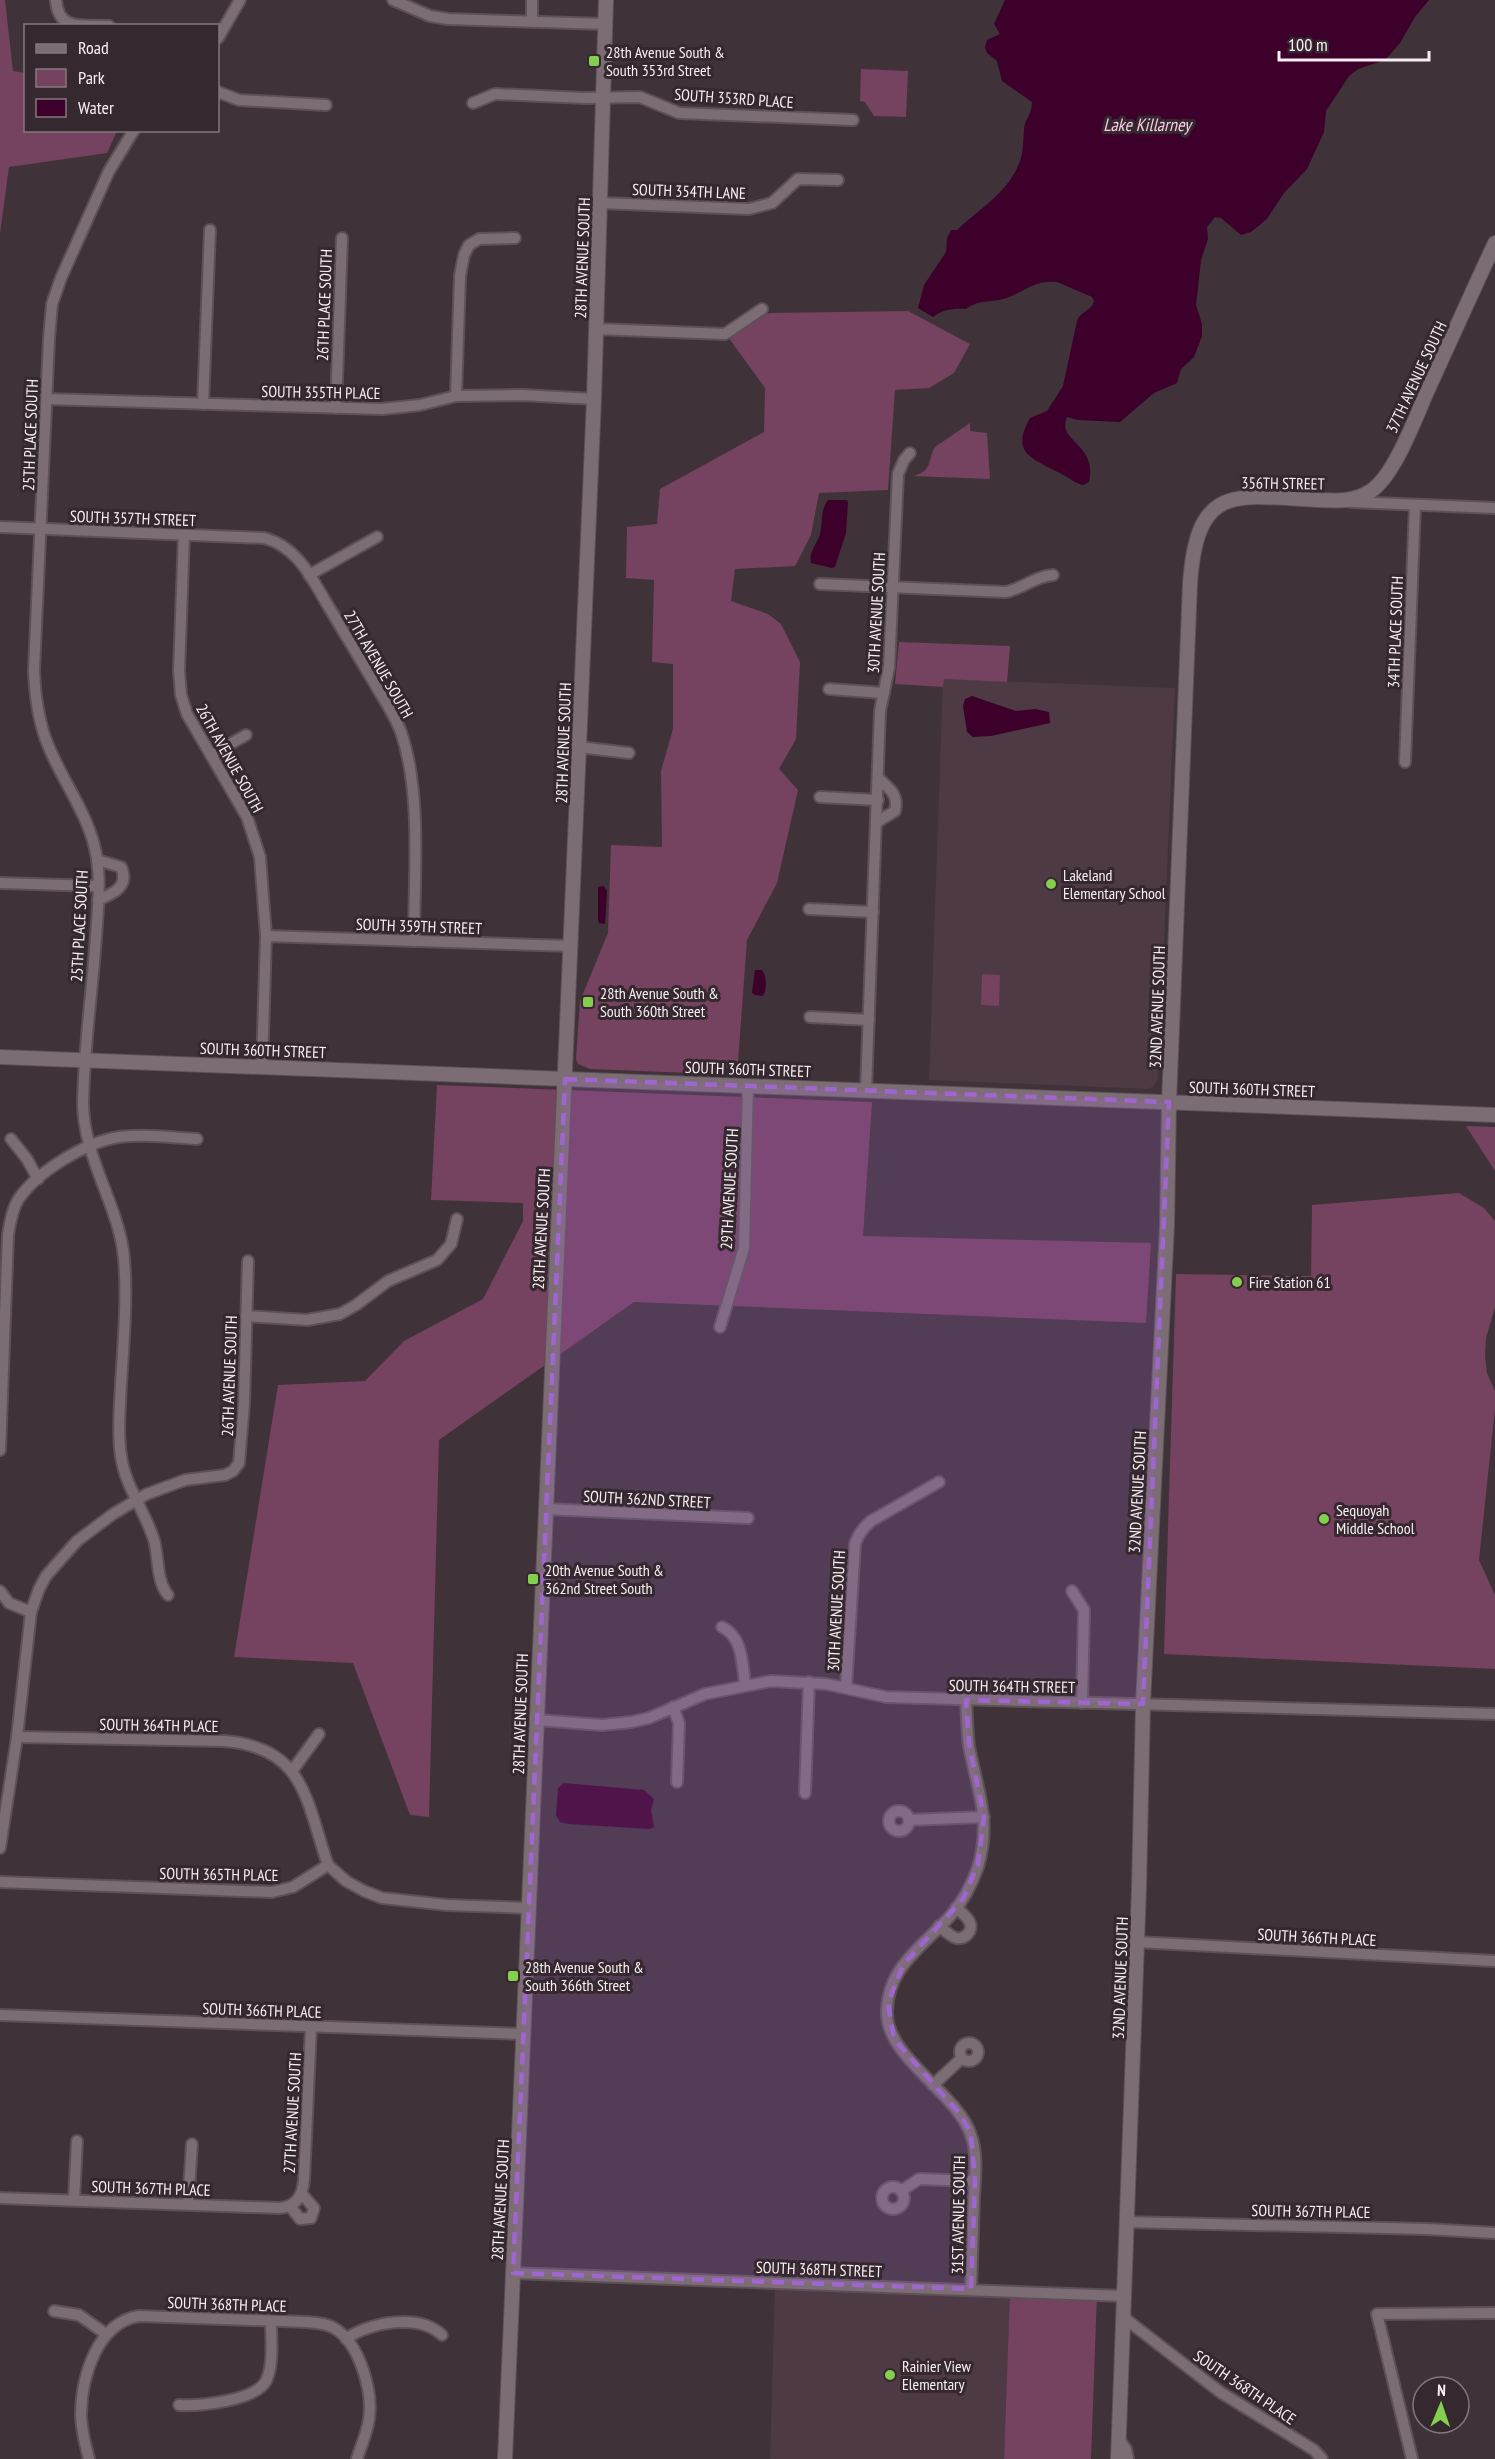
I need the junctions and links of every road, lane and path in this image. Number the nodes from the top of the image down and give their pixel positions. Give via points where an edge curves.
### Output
1 (56, 0) edge
2 (240, 0) edge
3 (393, 0) edge
4 (532, 0) edge
5 (606, 0) edge
6 (531, 21) junction
7 (77, 24) edge
8 (605, 24) junction
9 (219, 36) edge
10 (219, 92) edge
11 (604, 97) junction
12 (473, 103) dead end
13 (326, 105) dead end
14 (853, 120) dead end
15 (133, 132) edge
16 (838, 180) dead end
17 (601, 202) junction
18 (210, 230) dead end
19 (342, 238) dead end
20 (515, 238) dead end
21 (1495, 243) edge
22 (762, 309) dead end
23 (596, 329) junction
24 (456, 396) junction
25 (46, 399) junction
26 (594, 399) junction
27 (203, 404) junction
28 (336, 408) junction
29 (910, 453) dead end
30 (1342, 501) junction
31 (1415, 504) junction
32 (1495, 508) edge
33 (0, 527) edge
34 (1201, 528) joint
35 (42, 529) junction
36 (184, 535) junction
37 (377, 537) dead end
38 (264, 538) joint
39 (309, 575) junction
40 (1053, 575) dead end
41 (820, 584) dead end
42 (893, 587) junction
43 (830, 689) dead end
44 (884, 693) junction
45 (246, 735) dead end
46 (579, 747) junction
47 (629, 753) dead end
48 (211, 755) junction
49 (1405, 762) dead end
50 (878, 778) junction
51 (820, 797) dead end
52 (878, 800) junction
53 (877, 822) junction
54 (97, 860) junction
55 (0, 883) edge
56 (97, 886) junction
57 (98, 900) junction
58 (809, 909) dead end
59 (873, 912) junction
60 (266, 936) junction
61 (414, 941) junction
62 (570, 946) junction
63 (810, 1017) dead end
64 (869, 1020) junction
65 (0, 1057) edge
66 (86, 1060) junction
67 (262, 1067) junction
68 (565, 1079) junction
69 (748, 1086) junction
70 (866, 1090) junction
71 (1169, 1102) junction
72 (1495, 1115) edge
73 (11, 1139) dead end
74 (197, 1139) dead end
75 (89, 1147) junction
76 (38, 1179) junction
77 (457, 1219) dead end
78 (248, 1261) dead end
79 (246, 1316) junction
80 (720, 1327) dead end
81 (2, 1360) edge
82 (0, 1450) edge
83 (939, 1482) dead end
84 (136, 1500) junction
85 (545, 1509) junction
86 (748, 1518) dead end
87 (0, 1591) edge
88 (1072, 1591) dead end
89 (168, 1595) dead end
90 (31, 1612) junction
91 (722, 1627) dead end
92 (809, 1682) junction
93 (745, 1684) junction
94 (846, 1687) junction
95 (966, 1700) junction
96 (1082, 1703) junction
97 (1143, 1704) junction
98 (673, 1707) junction
99 (1495, 1714) edge
100 (537, 1720) junction
101 (319, 1734) dead end
102 (17, 1737) junction
103 (292, 1771) junction
104 (676, 1782) dead end
105 (805, 1793) dead end
106 (984, 1817) junction
107 (909, 1820) dead end
108 (0, 1848) edge
109 (328, 1865) junction
110 (0, 1882) edge
111 (529, 1908) junction
112 (956, 1908) junction
113 (939, 1926) junction
114 (1137, 1942) junction
115 (1495, 1961) edge
116 (0, 2015) edge
117 (311, 2027) junction
118 (523, 2034) junction
119 (962, 2058) dead end
120 (933, 2085) junction
121 (77, 2140) dead end
122 (192, 2144) dead end
123 (975, 2181) junction
124 (901, 2191) dead end
125 (0, 2198) edge
126 (74, 2200) junction
127 (297, 2200) joint
128 (188, 2204) junction
129 (1126, 2222) junction
130 (1495, 2233) edge
131 (513, 2273) junction
132 (971, 2289) junction
133 (1124, 2296) junction
134 (54, 2312) dead end
135 (1495, 2313) edge
136 (1123, 2317) junction
137 (271, 2321) junction
138 (106, 2334) junction
139 (442, 2335) dead end
140 (346, 2339) junction
141 (179, 2405) dead end
142 (1119, 2440) junction
143 (89, 2459) edge
144 (357, 2459) edge
145 (505, 2459) edge
146 (1118, 2459) edge
147 (1128, 2459) edge
148 (1322, 2459) edge
149 (1412, 2459) edge

1 - 7 street via 59,15 66,22
2 - 9 street
3 - 6 street via 430,16 448,19
4 - 6 street
5 - 8 street, 28TH AVENUE SOUTH
6 - 8 street
8 - 11 street, 28TH AVENUE SOUTH
10 - 13 street via 239,100
11 - 12 street, SOUTH 353RD PLACE via 495,94
11 - 14 street, SOUTH 353RD PLACE via 645,98 679,113
11 - 17 street, 28TH AVENUE SOUTH
15 - 25 street, 25TH PLACE SOUTH via 109,171 52,304
16 - 17 street, SOUTH 354TH LANE via 798,179 772,203 749,208
17 - 23 street, 28TH AVENUE SOUTH
18 - 27 street
19 - 28 street, 26TH PLACE SOUTH
20 - 24 street via 479,238 464,255
21 - 30 street, 37TH AVENUE SOUTH via 1388,473 1373,490
22 - 23 street via 724,334
23 - 26 street, 28TH AVENUE SOUTH
24 - 26 street, SOUTH 355TH PLACE
24 - 28 street, SOUTH 355TH PLACE via 402,407
25 - 27 street, SOUTH 355TH PLACE
25 - 35 street, 25TH PLACE SOUTH
26 - 46 street, 28TH AVENUE SOUTH
27 - 28 street, SOUTH 355TH PLACE
29 - 42 street, 30TH AVENUE SOUTH via 898,474
30 - 31 street
30 - 34 street, 356TH STREET via 1235,498 1212,510
31 - 32 street
31 - 49 street, 34TH PLACE SOUTH
33 - 35 street, SOUTH 357TH STREET
34 - 71 street, 32ND AVENUE SOUTH via 1190,584
35 - 36 street, SOUTH 357TH STREET
35 - 54 street, 25TH PLACE SOUTH via 34,644 37,710 49,748 93,841
36 - 38 street, SOUTH 357TH STREET
36 - 48 street, 26TH AVENUE SOUTH via 179,684 187,714
37 - 39 street
38 - 39 street, 27TH AVENUE SOUTH via 284,545
39 - 61 street, 27TH AVENUE SOUTH via 401,732 413,787
40 - 42 street via 1005,592
41 - 42 street
42 - 44 street, 30TH AVENUE SOUTH
43 - 44 street
44 - 50 street, 30TH AVENUE SOUTH
45 - 48 street
46 - 47 street
46 - 62 street, 28TH AVENUE SOUTH
48 - 60 street, 26TH AVENUE SOUTH via 255,837
50 - 52 street, 30TH AVENUE SOUTH
50 - 53 street via 896,795 897,804 895,811
51 - 52 street
52 - 53 street, 30TH AVENUE SOUTH
53 - 59 street, 30TH AVENUE SOUTH
54 - 56 street, 25TH PLACE SOUTH
54 - 57 street via 121,867 124,878 119,889
55 - 56 street
56 - 57 street, 25TH PLACE SOUTH
57 - 66 street, 25TH PLACE SOUTH
58 - 59 street
59 - 64 street, 30TH AVENUE SOUTH
60 - 61 street, SOUTH 359TH STREET
60 - 67 street, 26TH AVENUE SOUTH
61 - 62 street, SOUTH 359TH STREET
62 - 68 street, 28TH AVENUE SOUTH
63 - 64 street
64 - 70 street, 30TH AVENUE SOUTH
65 - 66 street, SOUTH 360TH STREET
66 - 67 street, SOUTH 360TH STREET
66 - 75 street, 25TH PLACE SOUTH via 83,1104
67 - 68 street, SOUTH 360TH STREET
68 - 69 street, SOUTH 360TH STREET
68 - 85 street, 28TH AVENUE SOUTH
69 - 70 street, SOUTH 360TH STREET
69 - 80 street, 29TH AVENUE SOUTH via 744,1248
70 - 71 street, SOUTH 360TH STREET
71 - 72 street, SOUTH 360TH STREET
71 - 97 street, 32ND AVENUE SOUTH via 1167,1227
73 - 76 street
74 - 75 street via 124,1137
75 - 76 street
75 - 84 street, 25TH PLACE SOUTH via 117,1221 123,1252 120,1446 124,1471
76 - 81 street via 18,1200 9,1228
77 - 79 street via 451,1244 437,1260 387,1281 340,1314 307,1320
78 - 79 street, 26TH AVENUE SOUTH
79 - 84 street, 26TH AVENUE SOUTH via 241,1456 232,1472 171,1484
81 - 82 street
83 - 94 street, 30TH AVENUE SOUTH via 871,1521 857,1538
84 - 89 street, 25TH PLACE SOUTH via 153,1539 161,1583
84 - 90 street via 93,1529 54,1565
85 - 86 street, SOUTH 362ND STREET
85 - 100 street, 28TH AVENUE SOUTH
87 - 90 street via 9,1603
88 - 96 street via 1084,1610
90 - 102 street
91 - 93 street via 737,1640
92 - 93 street, SOUTH 364TH STREET
92 - 94 street, SOUTH 364TH STREET
92 - 105 street
93 - 98 street, SOUTH 364TH STREET
94 - 95 street, SOUTH 364TH STREET via 886,1697
95 - 96 street, SOUTH 364TH STREET
95 - 106 street, 31ST AVENUE SOUTH via 969,1743
96 - 97 street, SOUTH 364TH STREET
97 - 99 street, SOUTH 364TH STREET
97 - 114 street, 32ND AVENUE SOUTH
98 - 100 street, SOUTH 364TH STREET via 649,1718 617,1724
98 - 104 street via 679,1723
100 - 111 street, 28TH AVENUE SOUTH
101 - 103 street
102 - 103 street, SOUTH 364TH PLACE via 238,1742 267,1750
102 - 108 street
103 - 109 street
106 - 107 street
106 - 112 street, 31ST AVENUE SOUTH via 978,1865 971,1886
109 - 110 street, SOUTH 365TH PLACE via 293,1887 272,1892
109 - 111 street via 364,1892 382,1898
111 - 118 street, 28TH AVENUE SOUTH
112 - 113 street, 31ST AVENUE SOUTH
112 - 113 street via 970,1922 967,1935 954,1937
113 - 120 street, 31ST AVENUE SOUTH via 903,1965 890,1991 887,2015 894,2039
114 - 115 street, SOUTH 366TH PLACE
114 - 129 street, 32ND AVENUE SOUTH
116 - 117 street, SOUTH 366TH PLACE
117 - 118 street, SOUTH 366TH PLACE
117 - 127 street, 27TH AVENUE SOUTH via 305,2172
118 - 131 street, 28TH AVENUE SOUTH
119 - 120 street
120 - 123 street, 31ST AVENUE SOUTH via 960,2114 971,2133
121 - 126 street
122 - 128 street
123 - 124 street via 919,2179
123 - 132 street, 31ST AVENUE SOUTH
125 - 126 street, SOUTH 367TH PLACE
126 - 128 street, SOUTH 367TH PLACE
127 - 128 street, SOUTH 367TH PLACE via 279,2208
129 - 130 street, SOUTH 367TH PLACE
129 - 133 street, 32ND AVENUE SOUTH
131 - 132 street, SOUTH 368TH STREET
131 - 145 street, 28TH AVENUE SOUTH
132 - 133 street, SOUTH 368TH STREET
133 - 136 street, 32ND AVENUE SOUTH
134 - 138 street via 79,2315
135 - 149 street via 1377,2314
136 - 142 street, 32ND AVENUE SOUTH
136 - 148 street, SOUTH 368TH PLACE via 1220,2392 1314,2450
137 - 138 street, SOUTH 368TH PLACE via 139,2316 122,2321
137 - 140 street, SOUTH 368TH PLACE via 325,2325
137 - 141 street via 269,2370 262,2386 216,2404
138 - 143 street via 88,2372 82,2399 82,2428
139 - 140 street via 426,2325 389,2323 367,2327
140 - 144 street via 366,2377 370,2403 368,2426
142 - 146 street, 32ND AVENUE SOUTH
142 - 147 street

